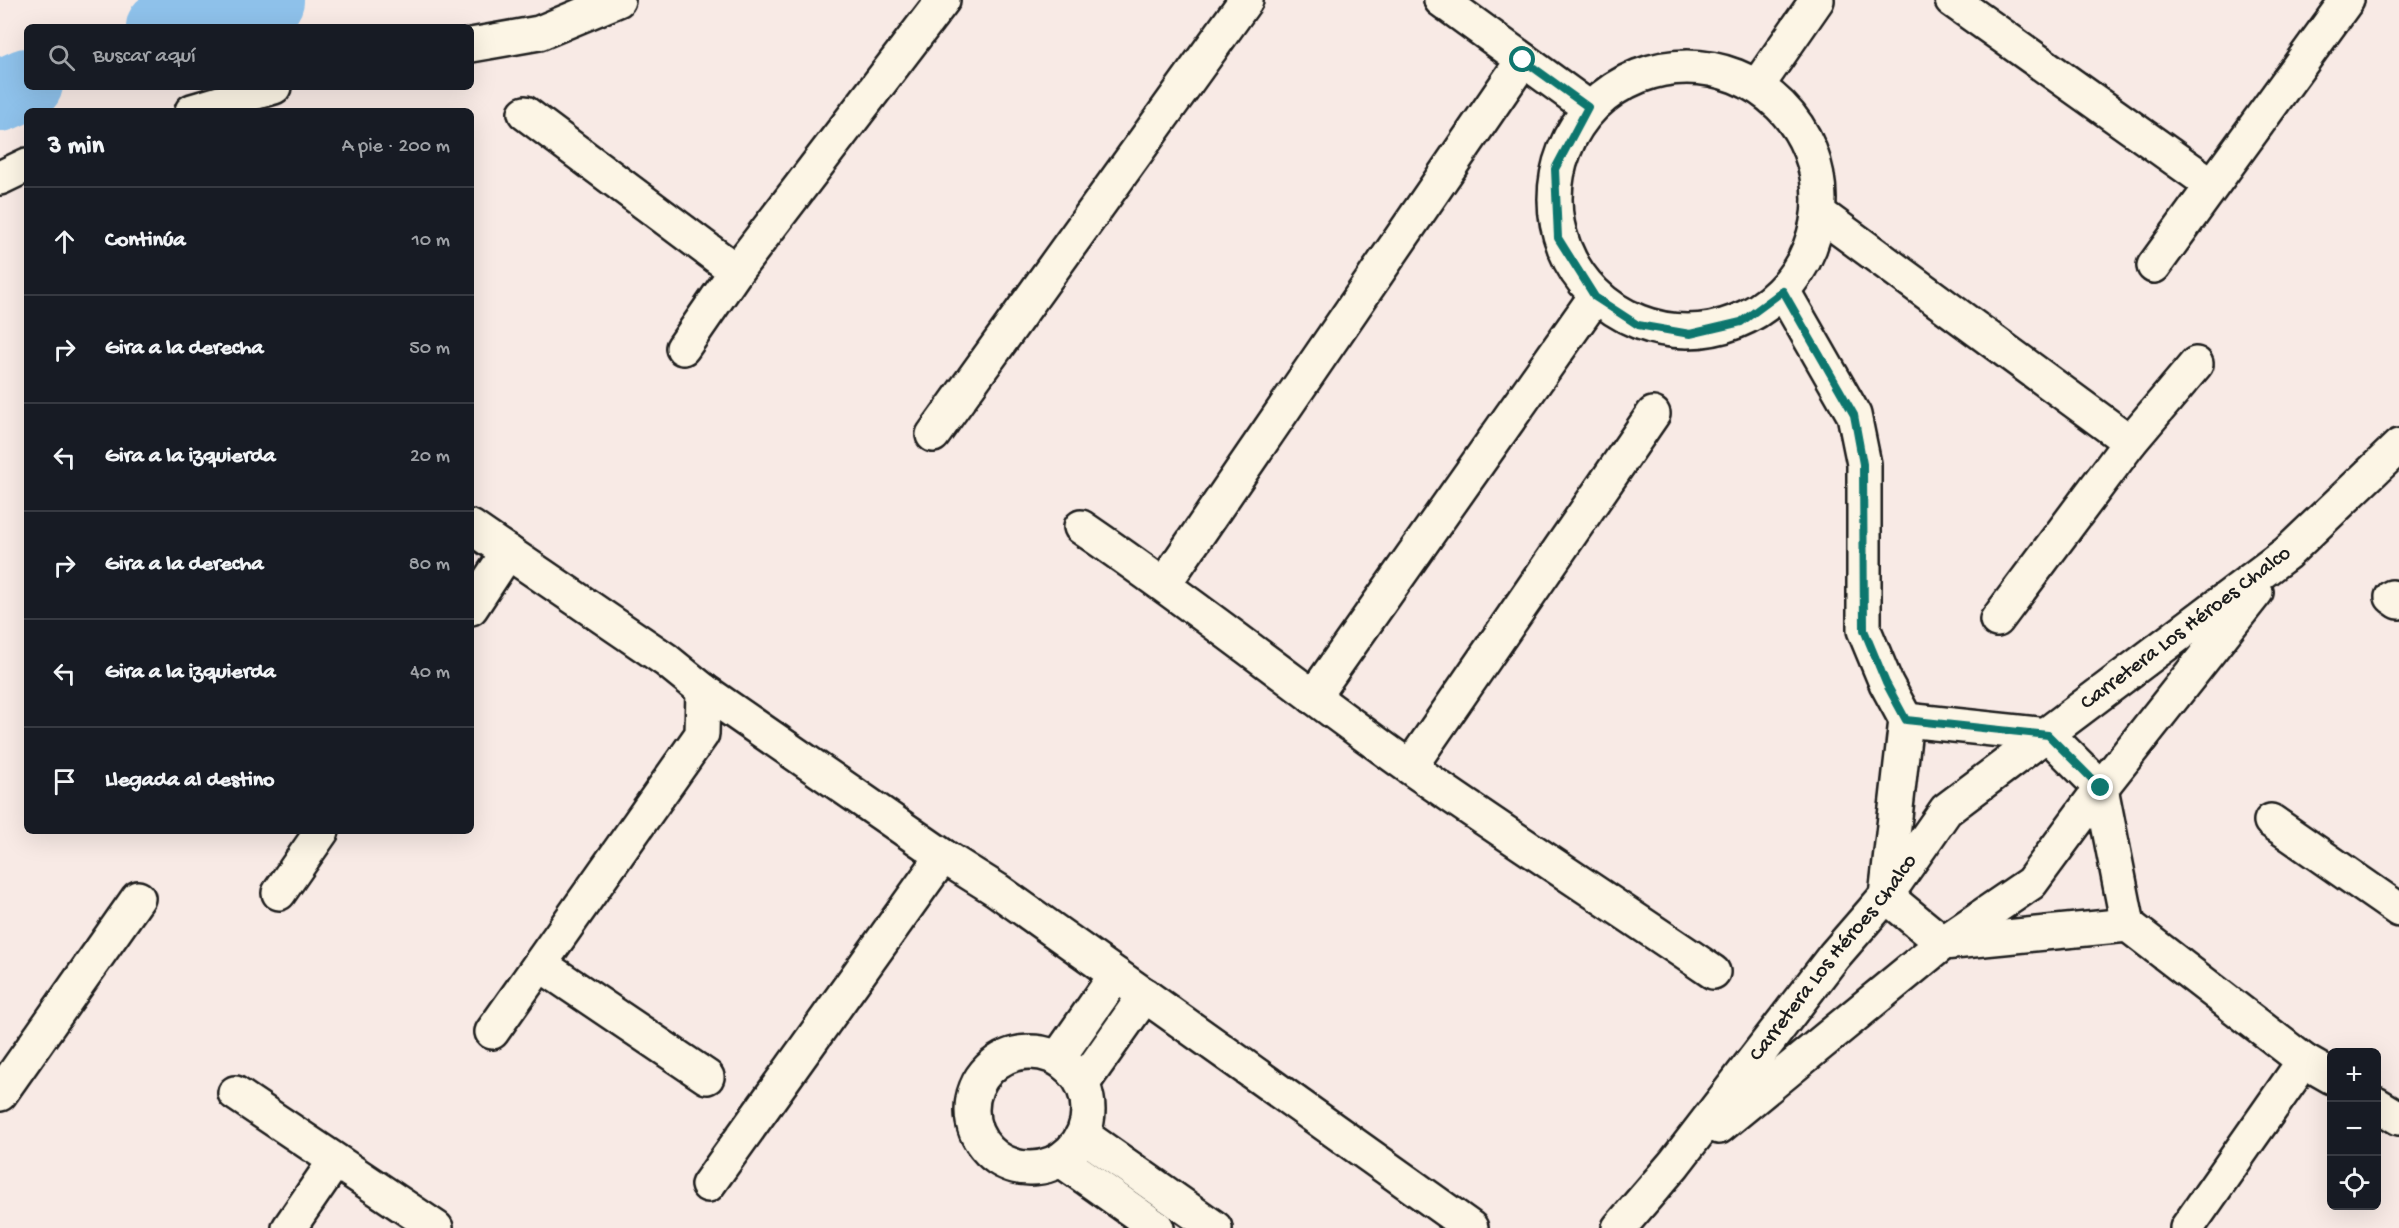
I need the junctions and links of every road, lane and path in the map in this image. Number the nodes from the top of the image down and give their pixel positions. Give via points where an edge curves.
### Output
1 (618, 0) edge
2 (943, 0) edge
3 (1246, 0) edge
4 (1817, 0) edge
5 (1952, 0) edge
6 (2347, 0) edge
7 (1456, 4) edge
8 (474, 44) edge
9 (1523, 60) junction
10 (1758, 85) junction
11 (264, 90) edge
12 (1588, 107) junction
13 (202, 108) edge
14 (525, 113) dead end
15 (24, 166) edge
16 (0, 178) edge
17 (2212, 185) junction
18 (1820, 214) junction
19 (2154, 266) dead end
20 (736, 271) junction
21 (1783, 291) junction
22 (1595, 297) junction
23 (683, 348) dead end
24 (2196, 364) dead end
25 (1653, 414) dead end
26 (933, 435) dead end
27 (2130, 442) junction
28 (2399, 446) edge
29 (1082, 527) dead end
30 (474, 528) edge
31 (508, 552) junction
32 (2287, 553) junction
33 (1164, 584) junction
34 (474, 603) edge
35 (1997, 620) dead end
36 (703, 690) junction
37 (1313, 697) junction
38 (1906, 720) junction
39 (2048, 735) junction
40 (1410, 767) junction
41 (2101, 788) junction
42 (2271, 821) dead end
43 (320, 834) edge
44 (943, 856) junction
45 (279, 893) dead end
46 (1886, 896) junction
47 (138, 898) dead end
48 (2399, 910) edge
49 (2128, 925) junction
50 (1943, 944) junction
51 (541, 965) junction
52 (1713, 972) dead end
53 (1116, 975) junction
54 (1145, 995) junction
55 (492, 1032) dead end
56 (1058, 1058) junction
57 (2304, 1060) junction
58 (2327, 1074) edge
59 (707, 1077) dead end
60 (1083, 1083) junction
61 (235, 1093) dead end
62 (0, 1094) edge
63 (2381, 1107) edge
64 (2399, 1118) edge
65 (1083, 1135) junction
66 (1061, 1160) junction
67 (335, 1161) junction
68 (1674, 1164) junction
69 (708, 1185) dead end
70 (289, 1228) edge
71 (436, 1228) edge
72 (1157, 1228) edge
73 (1215, 1228) edge
74 (1471, 1228) edge
75 (1619, 1228) edge
76 (2187, 1228) edge

1 - 8 street via 539,33
2 - 20 street
3 - 26 street
4 - 10 street
5 - 17 street
6 - 17 street
7 - 9 street
9 - 12 street
9 - 33 street
10 - 12 street via 1688,64 1634,75
10 - 18 street via 1787,110 1814,158
11 - 13 street
12 - 22 street via 1555,169 1557,227 1558,238
14 - 20 street
15 - 16 street
17 - 19 street
18 - 21 street via 1808,255
18 - 27 street
20 - 23 street
21 - 22 street via 1741,322 1690,334 1638,325
21 - 38 street via 1854,415 1863,464 1864,630
22 - 37 street
24 - 27 street
25 - 40 street
27 - 35 street
28 - 32 street
29 - 33 street
30 - 31 street
31 - 34 street
31 - 36 street via 666,660
32 - 39 street, Carretera Los Héroes Chalco
32 - 41 street, Carretera Los Héroes Chalco
33 - 37 street
36 - 44 street
36 - 51 street via 702,734
37 - 40 street
38 - 39 street
38 - 46 street
39 - 41 street
39 - 46 street, Carretera Los Héroes Chalco via 1946,810
40 - 52 street
41 - 49 street
41 - 50 street, Carretera Los Héroes Chalco via 2031,883
42 - 48 street
43 - 45 street
44 - 53 street
44 - 69 street
46 - 50 street
46 - 68 street, Carretera Los Héroes Chalco via 1834,956
47 - 62 street
49 - 50 street
49 - 57 street
50 - 68 street, Carretera Los Héroes Chalco
51 - 55 street
51 - 59 street
53 - 54 street
53 - 56 street
54 - 60 street
54 - 74 street
56 - 60 street
56 - 66 street via 1032,1051 1005,1056 983,1073 972,1098 972,1126 985,1150 1008,1165 1035,1169
57 - 58 street
57 - 76 street
60 - 65 street via 1089,1109
61 - 67 street
63 - 64 street
65 - 66 street
65 - 73 street
66 - 72 street
67 - 70 street
67 - 71 street
68 - 75 street, Carretera Los Héroes Chalco

